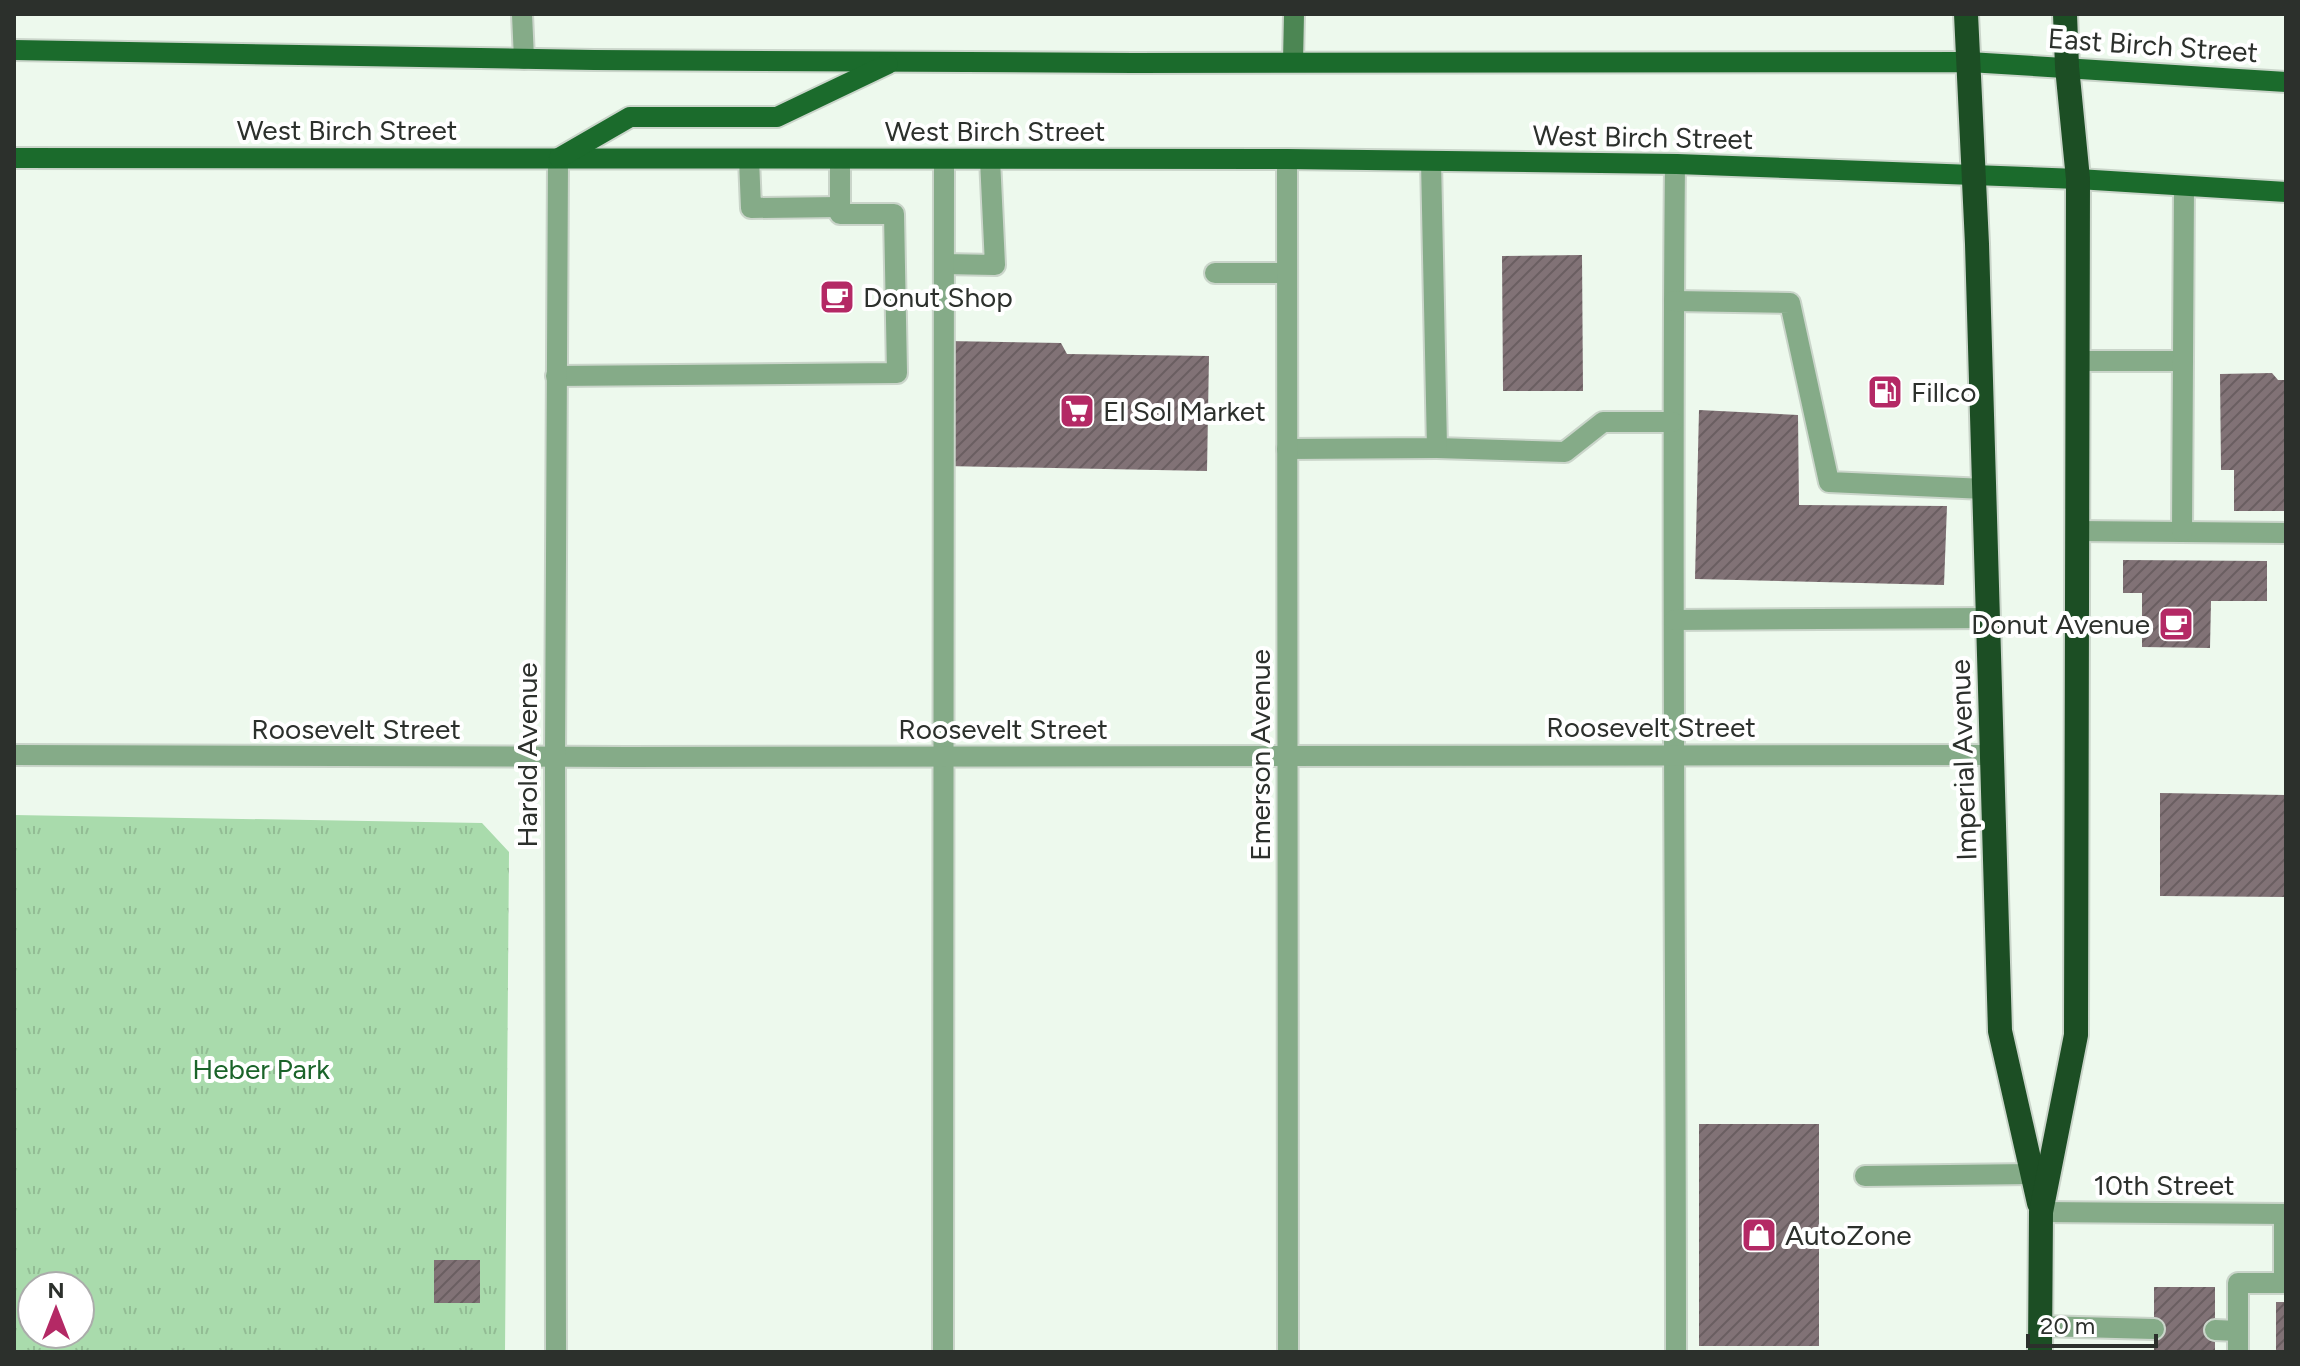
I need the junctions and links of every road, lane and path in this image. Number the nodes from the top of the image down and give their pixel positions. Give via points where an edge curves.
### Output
1 (522, 14) edge
2 (1294, 14) edge
3 (1966, 14) edge
4 (2065, 14) edge
5 (14, 50) edge
6 (524, 59) junction
7 (895, 61) junction
8 (1293, 62) junction
9 (1969, 62) junction
10 (2067, 67) junction
11 (2286, 82) edge
12 (14, 158) edge
13 (558, 159) junction
14 (749, 159) junction
15 (840, 159) junction
16 (944, 159) junction
17 (990, 159) junction
18 (1287, 159) junction
19 (1431, 161) junction
20 (1675, 164) junction
21 (1975, 174) junction
22 (2078, 179) junction
23 (2184, 186) junction
24 (2286, 192) edge
25 (840, 207) junction
26 (944, 264) junction
27 (1215, 273) dead end
28 (1287, 273) junction
29 (1674, 301) junction
30 (2077, 361) junction
31 (2183, 361) junction
32 (556, 376) junction
33 (1673, 422) junction
34 (1437, 448) junction
35 (1287, 449) junction
36 (1985, 489) junction
37 (2077, 531) junction
38 (2182, 532) junction
39 (2286, 533) edge
40 (1989, 618) junction
41 (1674, 620) junction
42 (14, 755) edge
43 (1676, 755) junction
44 (1993, 755) junction
45 (1288, 756) junction
46 (555, 757) junction
47 (943, 757) junction
48 (2032, 1174) junction
49 (1865, 1176) dead end
50 (2041, 1212) junction
51 (2285, 1214) edge
52 (2040, 1326) junction
53 (2154, 1329) dead end
54 (2215, 1330) dead end
55 (2238, 1331) junction
56 (556, 1352) edge
57 (943, 1352) edge
58 (1288, 1352) edge
59 (1676, 1352) edge
60 (2040, 1352) edge
61 (2238, 1352) edge

1 - 6 street
2 - 8 street
3 - 9 highway, Imperial Avenue
4 - 10 highway, Imperial Avenue
5 - 6 main road
6 - 7 main road
7 - 8 main road
7 - 13 main road via 777,117 630,117
8 - 9 main road
9 - 10 main road, East Birch Street
9 - 21 highway, Imperial Avenue
10 - 11 main road, East Birch Street
10 - 22 highway, Imperial Avenue
12 - 13 main road, West Birch Street
13 - 14 main road, West Birch Street
13 - 32 street, Harold Avenue
14 - 15 main road, West Birch Street
14 - 25 street via 751,208
15 - 16 main road, West Birch Street
15 - 25 street
16 - 17 main road, West Birch Street
16 - 26 street
17 - 18 main road, West Birch Street
17 - 26 street via 995,265
18 - 19 main road, West Birch Street
18 - 28 street, Emerson Avenue
19 - 20 main road, West Birch Street
19 - 34 street
20 - 21 main road, West Birch Street
20 - 29 street
21 - 22 main road
21 - 36 highway, Imperial Avenue
22 - 23 main road
22 - 30 highway, Imperial Avenue
23 - 24 main road
23 - 31 street
25 - 32 street via 840,214 894,214 897,373
26 - 47 street
27 - 28 street
28 - 35 street, Emerson Avenue
29 - 33 street
29 - 36 street via 1790,303 1829,482
30 - 31 street
30 - 37 highway, Imperial Avenue
31 - 38 street
32 - 46 street, Harold Avenue
33 - 34 street via 1603,422 1565,452
33 - 41 street
34 - 35 street
35 - 45 street, Emerson Avenue
36 - 40 highway, Imperial Avenue
37 - 38 street
37 - 50 highway, Imperial Avenue via 2076,1035
38 - 39 street
40 - 41 street
40 - 44 highway, Imperial Avenue
41 - 43 street
42 - 46 street, Roosevelt Street
43 - 44 street, Roosevelt Street
43 - 45 street, Roosevelt Street
43 - 59 street
44 - 48 highway, Imperial Avenue via 2000,1031
45 - 47 street, Roosevelt Street
45 - 58 street, Emerson Avenue
46 - 47 street, Roosevelt Street
46 - 56 street, Harold Avenue
47 - 57 street
48 - 49 street
48 - 50 highway, Imperial Avenue
50 - 51 street, 10th Street
50 - 52 highway, Imperial Avenue
51 - 55 street via 2284,1283 2238,1283
52 - 53 street
52 - 60 highway, Imperial Avenue
54 - 55 street
55 - 61 street

